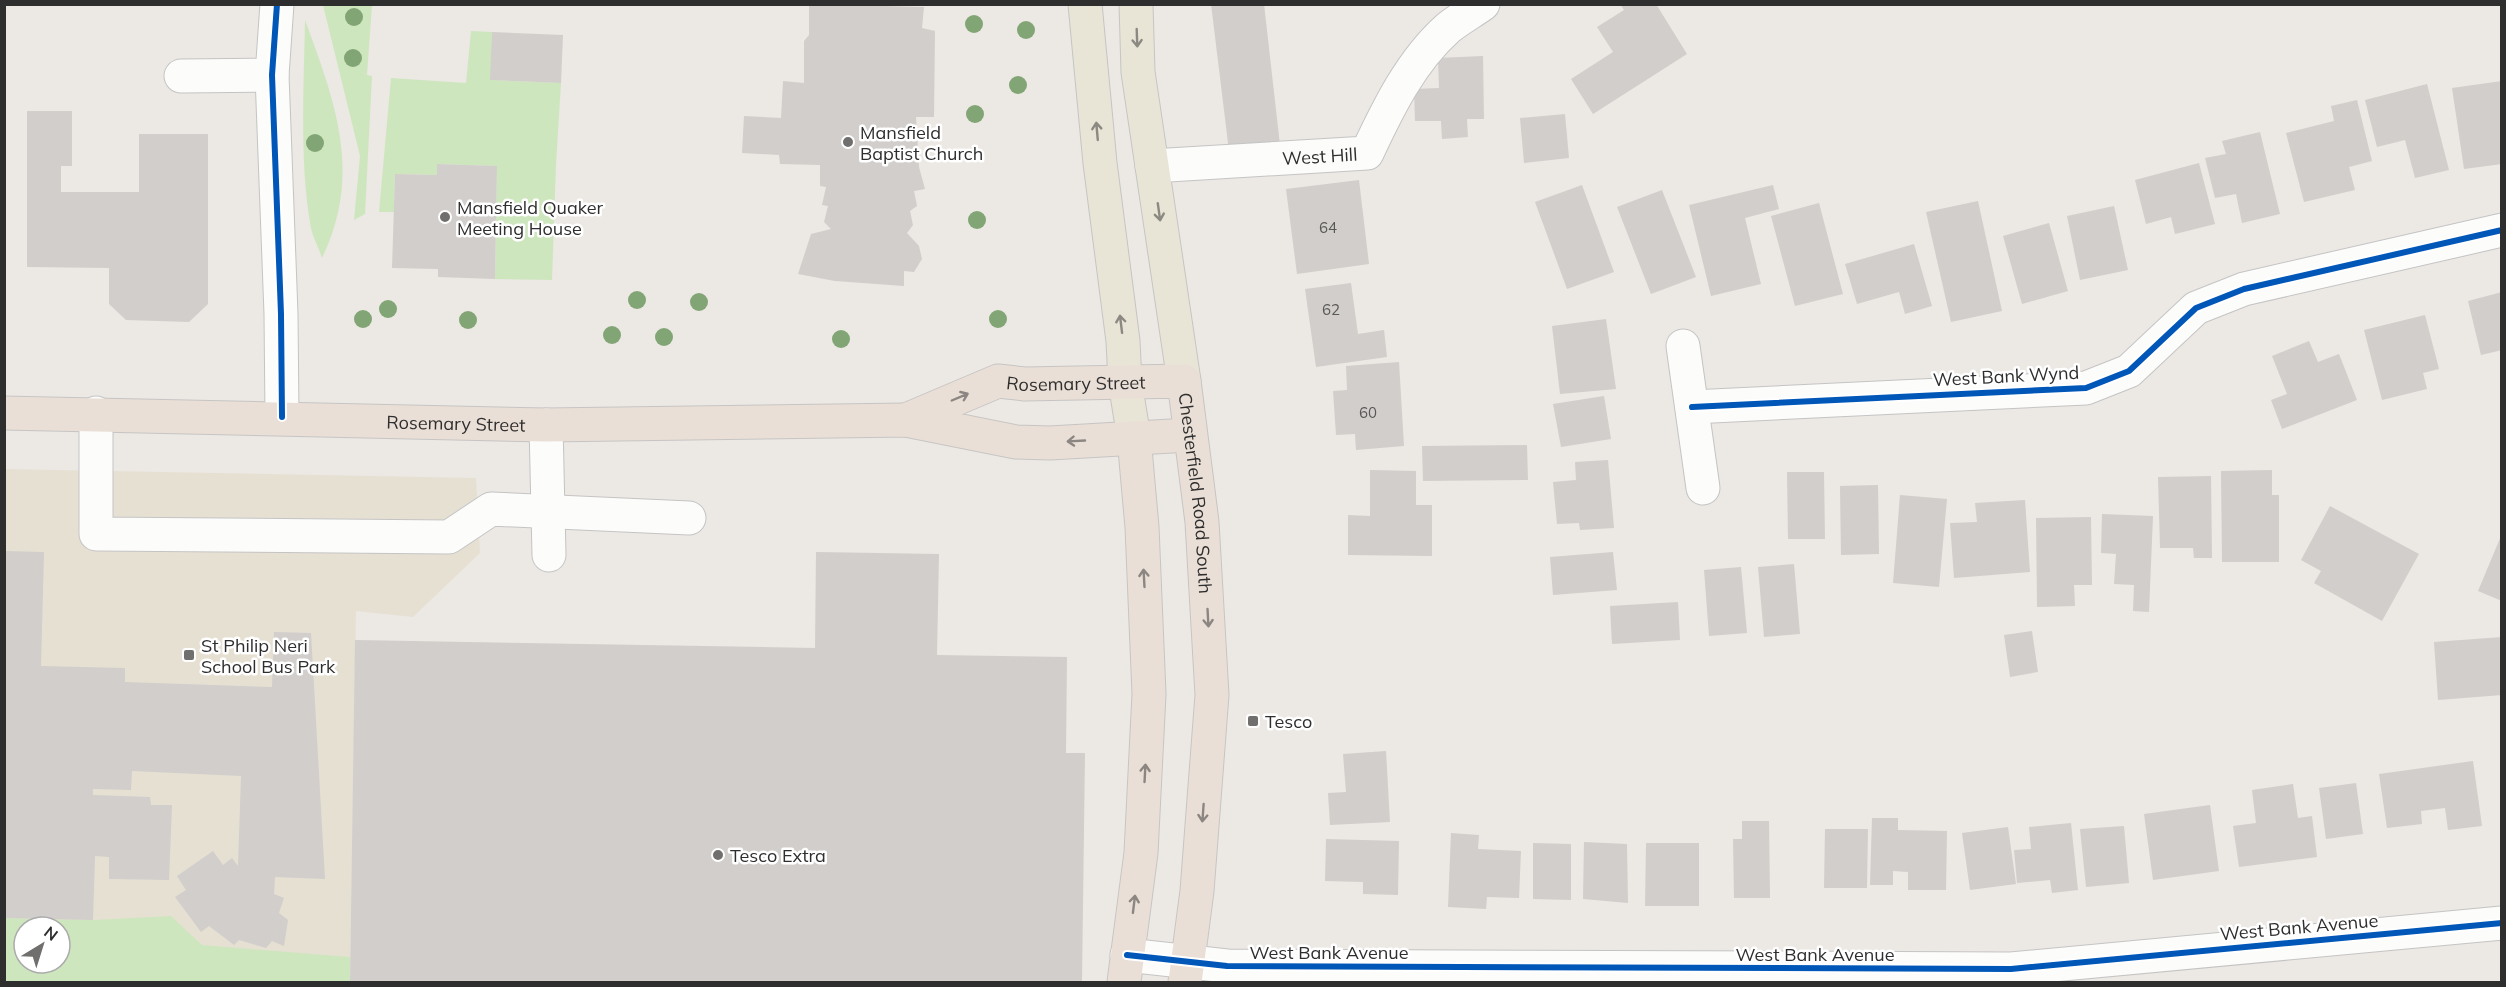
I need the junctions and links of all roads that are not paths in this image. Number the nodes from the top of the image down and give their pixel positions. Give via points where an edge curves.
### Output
1 (277, 4) edge
2 (1085, 4) edge
3 (1136, 4) edge
4 (1483, 4) edge
5 (272, 75) junction
6 (181, 76) dead end
7 (1152, 166) junction
8 (2502, 230) edge
9 (1683, 346) dead end
10 (1184, 381) junction
11 (1125, 382) junction
12 (1692, 407) junction
13 (4, 413) edge
14 (96, 413) junction
15 (282, 417) junction
16 (906, 420) junction
17 (546, 425) junction
18 (1189, 435) junction
19 (1134, 438) junction
20 (1702, 488) dead end
21 (548, 512) junction
22 (689, 518) dead end
23 (549, 555) dead end
24 (2502, 924) edge
25 (1126, 969) edge
26 (1186, 972) edge

1 - 5 street
11 -> 2 main road
3 -> 7 main road, Chesterfield Road South via 1138,72
4 - 7 street, West Hill via 1448,28 1412,70 1367,153
5 - 6 street
5 - 15 street
7 -> 10 main road, Chesterfield Road South
8 - 12 street, West Bank Wynd via 2244,289 2196,308 2128,370 2086,388
9 - 12 street
10 - 11 highway, Rosemary Street
10 - 18 highway, Chesterfield Road South
16 -> 11 highway, Rosemary Street via 998,381
11 - 19 main road
12 - 20 street
13 - 14 highway, Rosemary Street
14 - 15 highway, Rosemary Street
14 - 21 street via 96,534 449,537 491,509
15 - 17 highway, Rosemary Street
16 - 17 highway, Rosemary Street
19 -> 16 highway, Rosemary Street via 1016,442
17 - 21 street
18 - 19 highway, Rosemary Street
18 -> 26 highway, Chesterfield Road South via 1202,522 1212,695 1197,891
25 -> 19 highway via 1141,852 1149,694
21 - 22 street
21 - 23 street
24 - 26 street, West Bank Avenue via 2011,969 1227,966
25 - 26 street, West Bank Avenue

